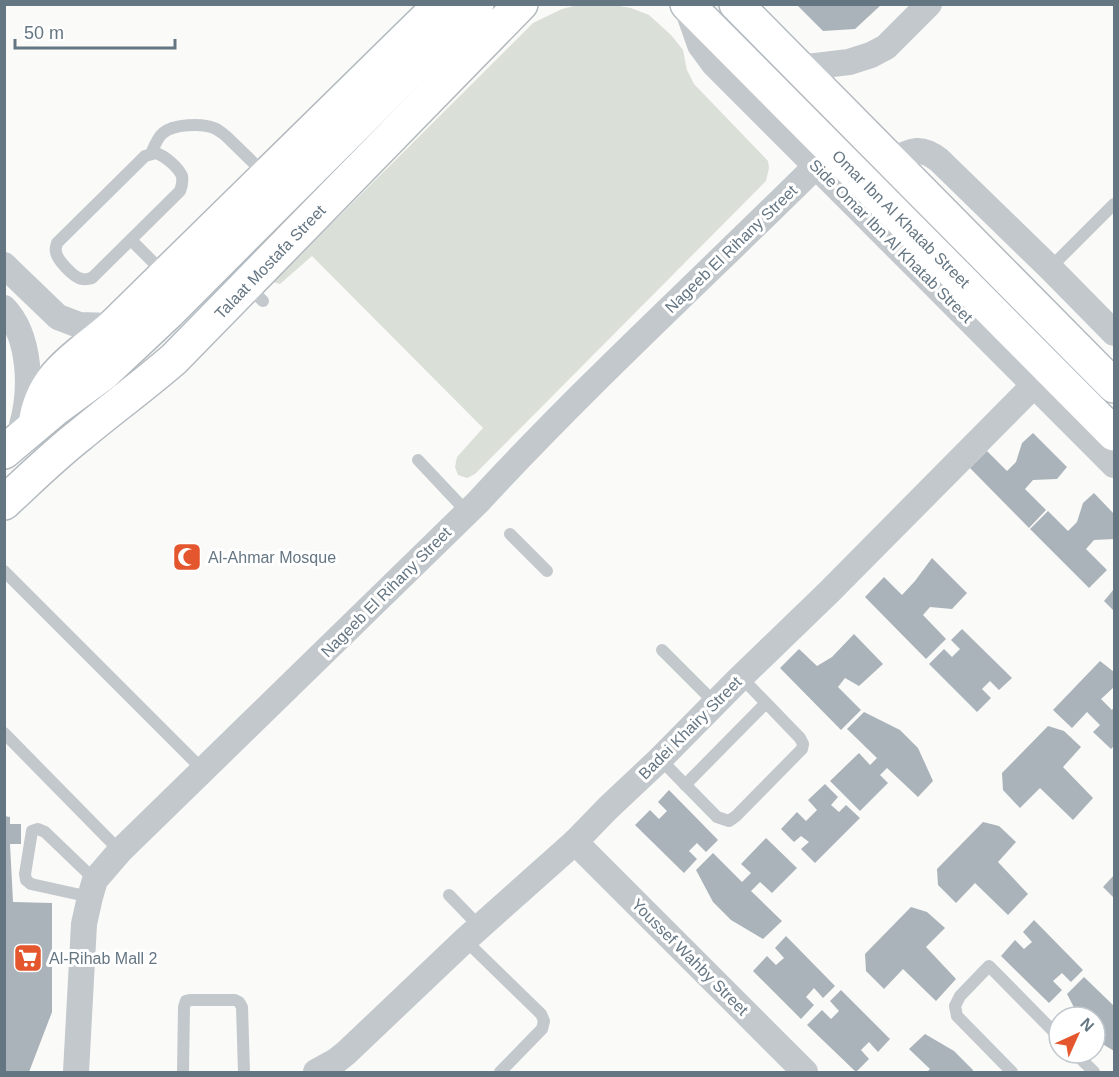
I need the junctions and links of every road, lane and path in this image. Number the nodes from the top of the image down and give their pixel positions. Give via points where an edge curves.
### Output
1 (441, 4) edge
2 (477, 4) edge
3 (521, 4) edge
4 (687, 4) edge
5 (736, 4) edge
6 (930, 4) edge
7 (799, 68) junction
8 (151, 154) junction
9 (891, 161) junction
10 (815, 167) junction
11 (267, 176) junction
12 (1114, 204) edge
13 (131, 240) junction
14 (4, 265) edge
15 (1050, 268) junction
16 (166, 275) junction
17 (6, 311) edge
18 (113, 326) junction
19 (1114, 333) edge
20 (1043, 376) junction
21 (1114, 386) edge
22 (1114, 434) edge
23 (19, 439) edge
24 (418, 460) dead end
25 (1114, 465) edge
26 (4, 504) edge
27 (466, 512) junction
28 (510, 534) dead end
29 (4, 571) edge
30 (548, 571) dead end
31 (662, 650) dead end
32 (741, 677) junction
33 (715, 703) junction
34 (765, 704) junction
35 (4, 733) edge
36 (660, 759) junction
37 (204, 771) junction
38 (685, 785) junction
39 (575, 842) junction
40 (120, 851) junction
41 (92, 889) junction
42 (449, 895) dead end
43 (472, 934) junction
44 (1047, 1025) edge
45 (76, 1072) edge
46 (183, 1072) edge
47 (244, 1072) edge
48 (316, 1072) edge
49 (500, 1072) edge
50 (805, 1072) edge
51 (1012, 1072) edge

1 - 11 street
2 - 23 street via 168,313 103,374
3 - 26 street, Talaat Mostafa Street via 255,293 79,435
4 - 10 street, Side Omar Ibn Al Khatab Street via 700,45 714,64
4 - 20 street, Omar Ibn Al Khatab Street
5 - 7 street, Omar Ibn Al Khatab Street
6 - 7 street via 886,47 871,55
7 - 9 street, Omar Ibn Al Khatab Street
8 - 11 lane via 168,129 206,126 220,131
8 - 13 lane via 164,157 181,173 182,186
8 - 13 lane via 61,238 55,249 59,260 75,276 86,280
9 - 15 street via 910,152 931,154
9 - 21 street, Omar Ibn Al Khatab Street
10 - 20 street, Side Omar Ibn Al Khatab Street
10 - 27 street, Nageeb El Rihany Street via 602,373
11 - 16 street
12 - 15 lane
13 - 16 lane
14 - 18 street via 58,317 90,327
15 - 19 street
16 - 18 street
17 - 23 street via 18,327 27,372
18 - 23 street via 51,381
20 - 22 street, Omar Ibn Al Khatab Street
20 - 25 street, Side Omar Ibn Al Khatab Street
20 - 32 street, Badei Khairy Street
24 - 27 lane
27 - 37 street, Nageeb El Rihany Street
28 - 30 lane
29 - 37 lane
31 - 33 lane
32 - 33 street, Badei Khairy Street
32 - 34 lane
33 - 36 street, Badei Khairy Street
34 - 38 lane
34 - 38 lane via 800,738 802,749 736,816 729,821 717,817
35 - 40 lane
36 - 38 lane
36 - 39 street, Badei Khairy Street
37 - 40 street, Nageeb El Rihany Street
39 - 43 street, Badei Khairy Street
39 - 50 street, Youssef Wahby Street
40 - 41 street, Nageeb El Rihany Street
41 - 41 lane via 45,832 32,831 26,880 31,884
41 - 45 street, Nageeb El Rihany Street via 84,924
42 - 43 lane
43 - 48 street, Badei Khairy Street via 346,1053
43 - 49 lane via 544,1021 542,1029
44 - 51 lane via 989,966 960,996 955,1006 957,1017
46 - 47 lane via 186,1001 234,999 242,1006

